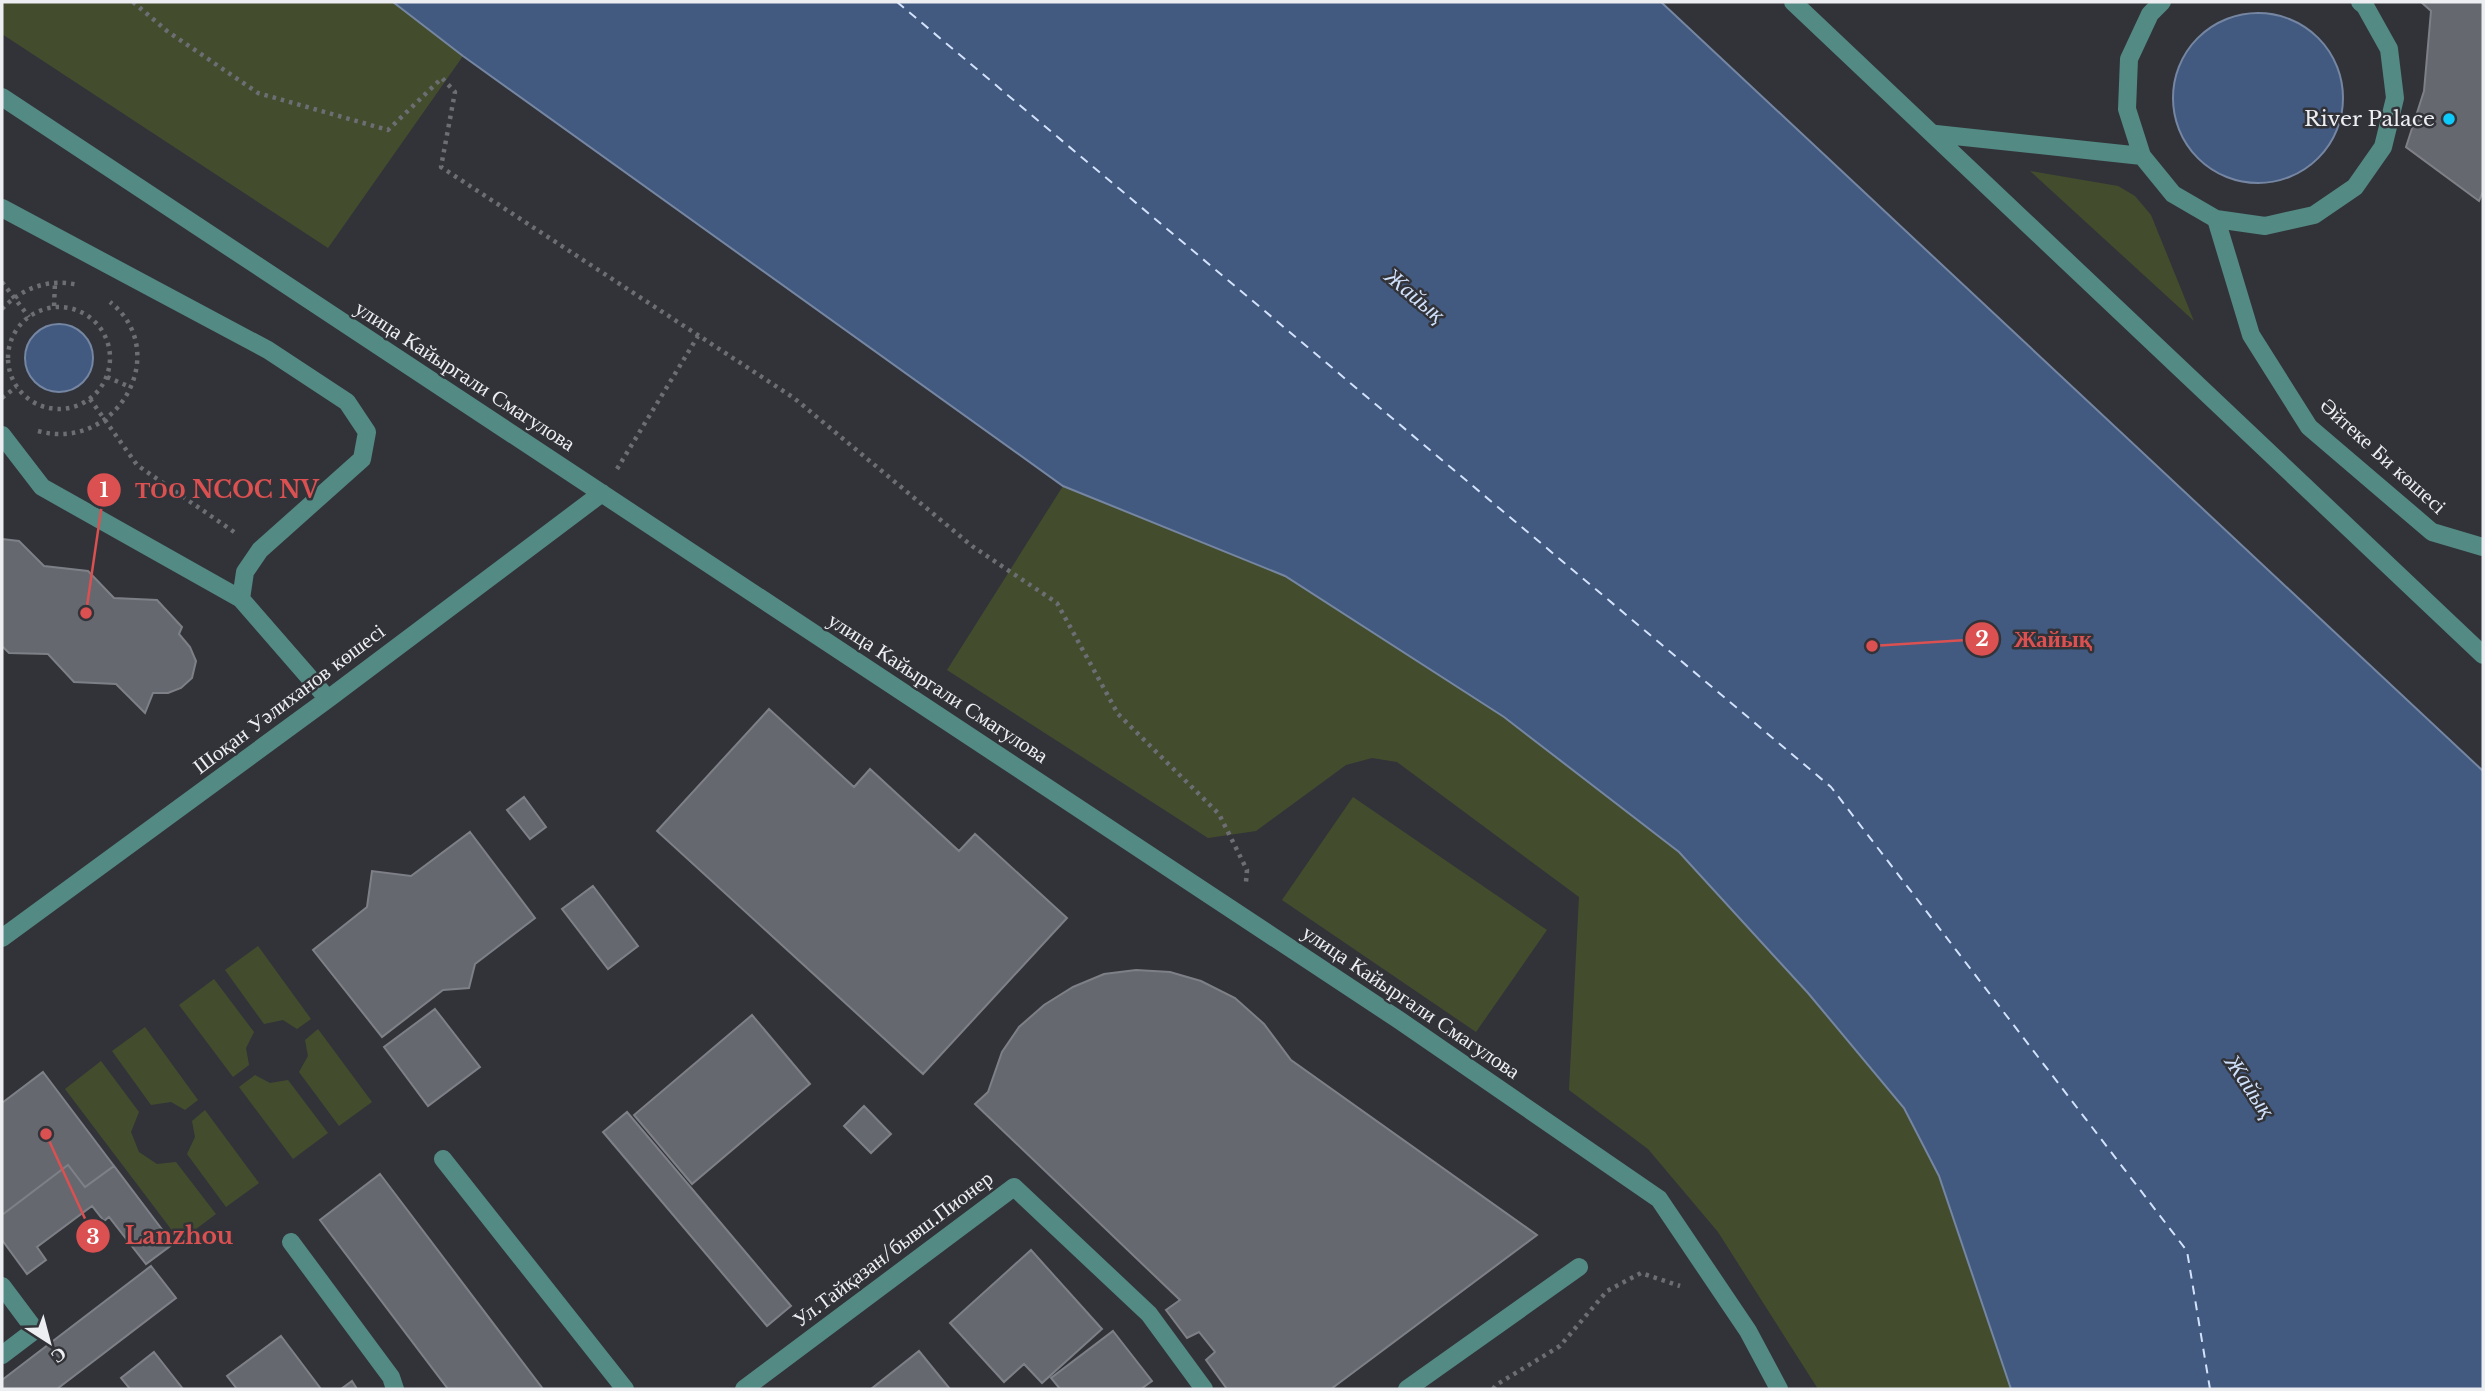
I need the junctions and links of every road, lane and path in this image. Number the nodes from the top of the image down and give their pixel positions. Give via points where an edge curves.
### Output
1 (134, 2) edge
2 (1793, 2) edge
3 (2162, 2) edge
4 (2360, 2) edge
5 (2, 97) edge
6 (1936, 134) junction
7 (2142, 156) junction
8 (2, 208) edge
9 (2216, 219) junction
10 (2, 282) edge
11 (55, 282) junction
12 (91, 288) dead end
13 (101, 295) dead end
14 (14, 296) junction
15 (54, 306) junction
16 (2, 309) edge
17 (29, 317) junction
18 (698, 336) junction
19 (107, 377) junction
20 (16, 387) junction
21 (130, 387) junction
22 (2, 398) edge
23 (90, 399) junction
24 (105, 420) junction
25 (34, 430) dead end
26 (2, 435) edge
27 (602, 493) junction
28 (2483, 547) edge
29 (260, 550) junction
30 (241, 598) junction
31 (2483, 655) edge
32 (328, 699) junction
33 (1241, 915) junction
34 (2, 938) edge
35 (443, 1159) dead end
36 (291, 1242) dead end
37 (1579, 1267) dead end
38 (2, 1286) edge
39 (1686, 1292) dead end
40 (2, 1355) edge
41 (395, 1389) edge
42 (625, 1389) edge
43 (744, 1389) edge
44 (1204, 1389) edge
45 (1407, 1389) edge
46 (1493, 1389) edge
47 (1779, 1389) edge

1 - 18 path via 167,31 258,93 388,130 442,78 455,92 441,167
2 - 6 street
3 - 7 street via 2150,14 2129,59 2127,109
4 - 9 street via 2389,49 2395,98 2383,147 2355,187 2314,215 2265,226
5 - 27 street, улица Кайыргали Смагулова
6 - 7 street
6 - 31 street
7 - 9 street via 2173,194
8 - 29 street via 268,350 347,402 367,432 362,459
9 - 28 street, Әйтеке Би көшесі via 2251,335 2309,426 2432,532
10 - 14 path
11 - 12 path
11 - 14 path
11 - 15 path
13 - 21 path via 121,311 134,337 136,369
14 - 16 path
14 - 17 path
15 - 17 path
15 - 19 path via 88,314 100,325 108,339 111,361
17 - 20 path via 18,326 9,345 7,362
18 - 27 path
18 - 33 path via 794,398 972,546 1057,603 1118,714 1219,814 1247,870
19 - 21 path
19 - 23 path
20 - 22 path
20 - 23 path via 45,408 65,409
21 - 24 path via 123,404
23 - 24 path
24 - 25 path via 57,436
24 - 29 path via 137,465
26 - 30 street via 42,487
27 - 32 street, Шоқан Уәлиханов көшесі
27 - 33 street, улица Кайыргали Смагулова
29 - 30 street via 245,572
30 - 32 street
32 - 34 street, Шоқан Уәлиханов көшесі
33 - 47 street, улица Кайыргали Смагулова via 1659,1199 1748,1331
35 - 42 street
36 - 41 street via 391,1377
37 - 45 street
38 - 40 street via 35,1330
39 - 46 path via 1678,1284 1641,1273 1606,1291 1560,1346
43 - 44 street, Ул.Тайқазан/бывш.Пионер via 1014,1187 1149,1314

